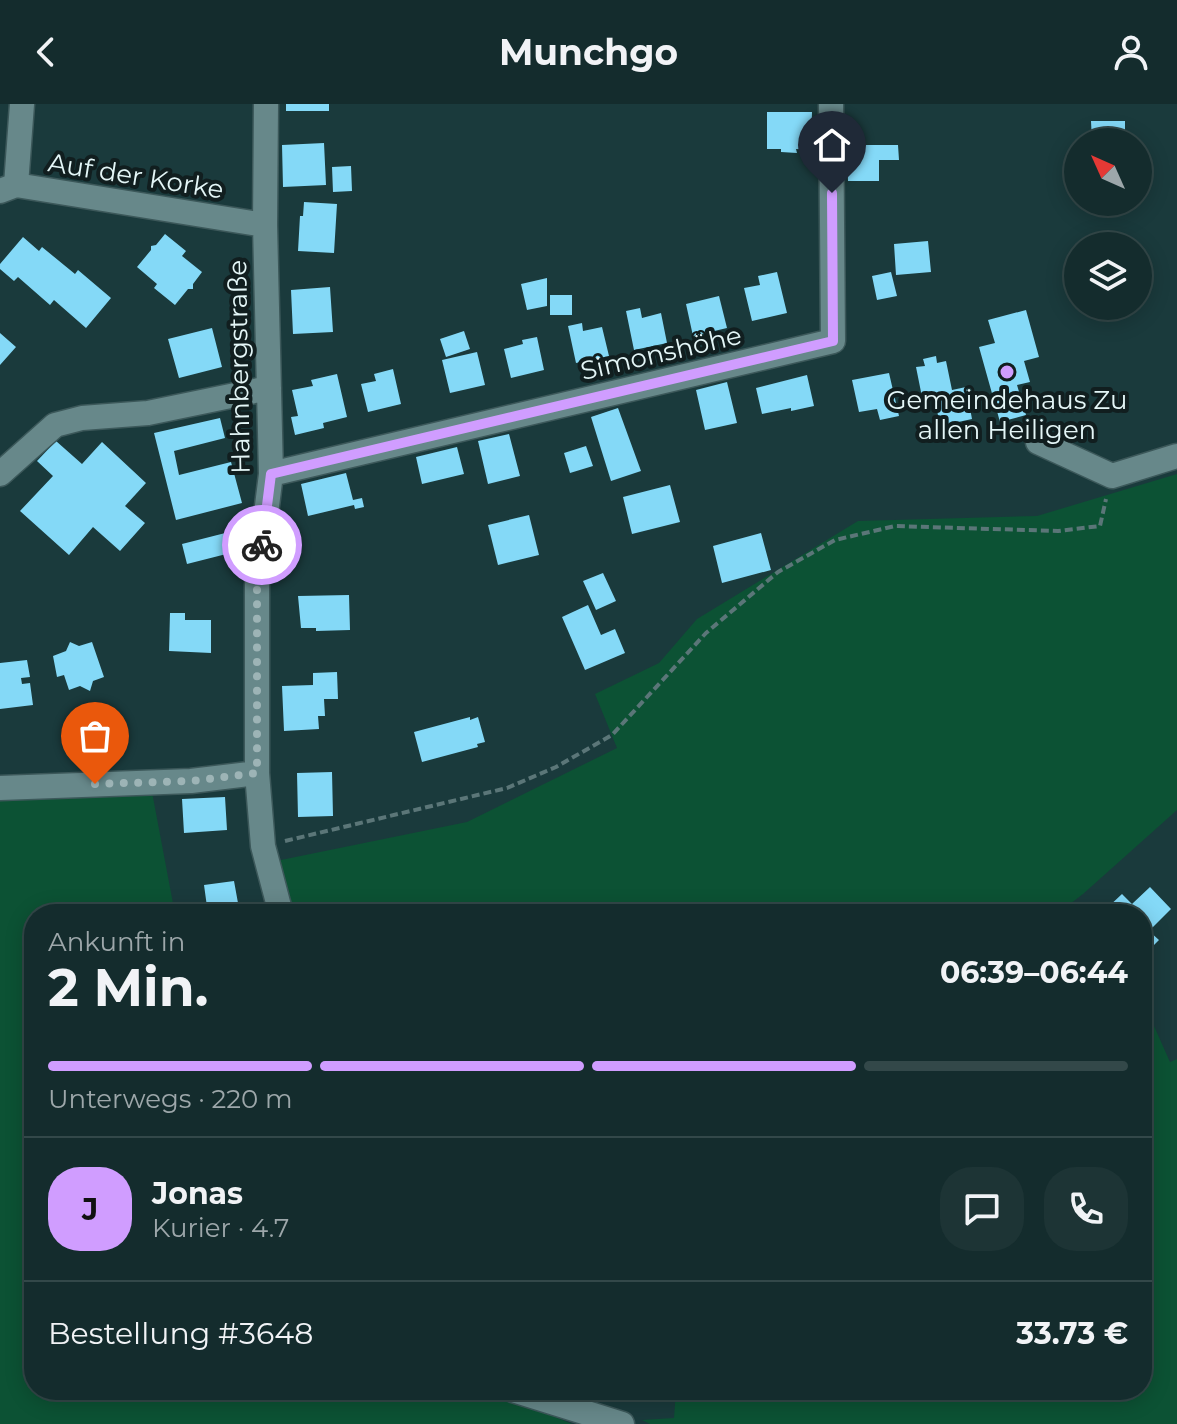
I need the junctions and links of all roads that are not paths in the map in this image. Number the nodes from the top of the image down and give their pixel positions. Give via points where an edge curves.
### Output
1 (22, 104) edge
2 (266, 104) edge
3 (831, 104) edge
4 (8, 188) edge
5 (265, 225) junction
6 (269, 388) junction
7 (1038, 442) dead end
8 (1177, 456) edge
9 (0, 474) edge
10 (271, 474) junction
11 (257, 773) junction
12 (0, 788) edge
13 (278, 904) edge
14 (545, 1400) edge
15 (622, 1424) edge

1 - 4 street
2 - 5 street, Hahnbergstraße
3 - 10 street, Simonshöhe via 833,341
4 - 5 street, Auf der Korke
5 - 6 street, Hahnbergstraße
6 - 9 street via 148,413 55,425
6 - 10 street, Hahnbergstraße
7 - 8 street via 1112,476
10 - 11 street, Hahnbergstraße via 257,585
11 - 12 street via 191,781
11 - 13 street, Hahnbergstraße via 263,846
14 - 15 street

